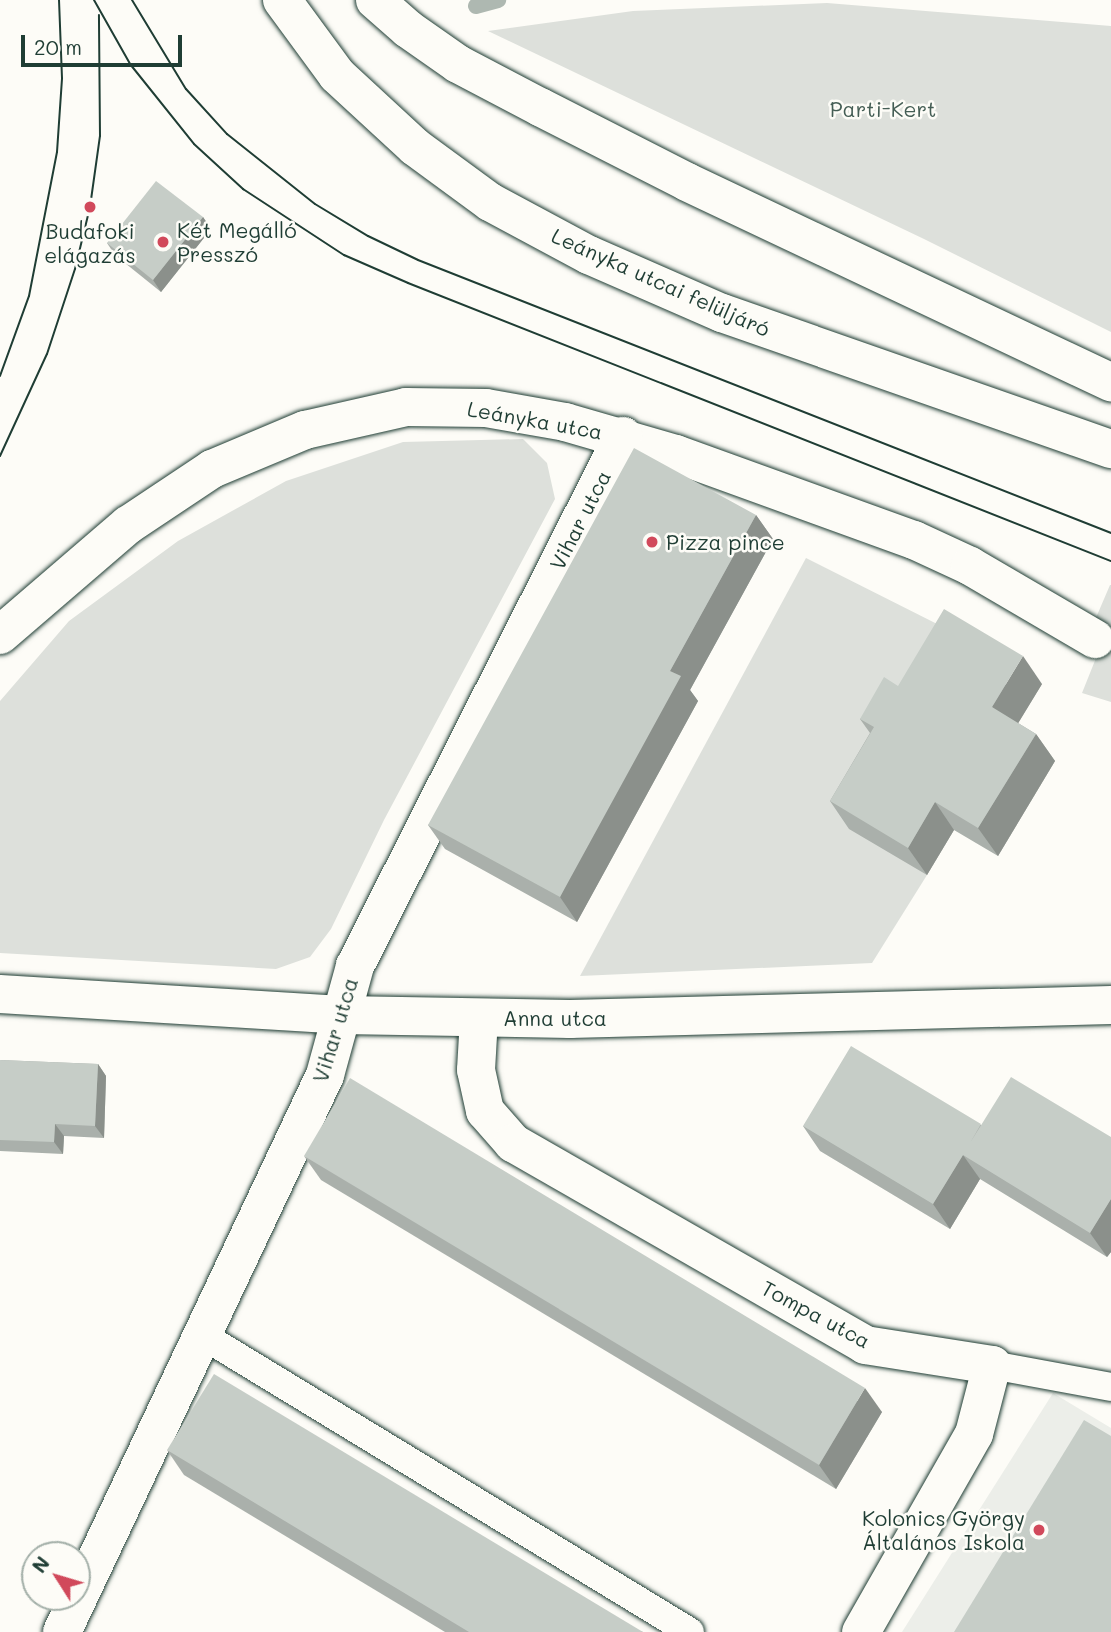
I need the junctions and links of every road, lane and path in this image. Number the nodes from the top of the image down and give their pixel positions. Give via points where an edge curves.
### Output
1 (282, 0) edge
2 (375, 0) edge
3 (1111, 382) edge
4 (623, 436) junction
5 (1111, 449) edge
6 (0, 635) edge
7 (1095, 639) dead end
8 (0, 994) edge
9 (1111, 1005) edge
10 (341, 1015) junction
11 (479, 1018) junction
12 (202, 1335) junction
13 (992, 1364) junction
14 (1111, 1387) edge
15 (66, 1631) edge
16 (690, 1632) edge
17 (861, 1632) edge

1 - 5 street, Leányka utcai felüljáró via 337,75 415,147 490,202 589,255 722,313
2 - 3 street via 458,64 540,107 687,182
4 - 6 street, Leányka utca via 486,408 406,407 305,430 212,468 128,526
4 - 7 street, Leányka utca via 914,540 970,566
4 - 10 street, Vihar utca via 355,966
8 - 10 street, Anna utca
9 - 11 street, Anna utca
10 - 11 street, Anna utca
10 - 12 street, Vihar utca via 325,1074
11 - 13 street, Tompa utca via 476,1070 485,1111 513,1143 865,1345
12 - 15 street, Vihar utca
12 - 16 lane
13 - 14 lane
13 - 17 street via 974,1434

